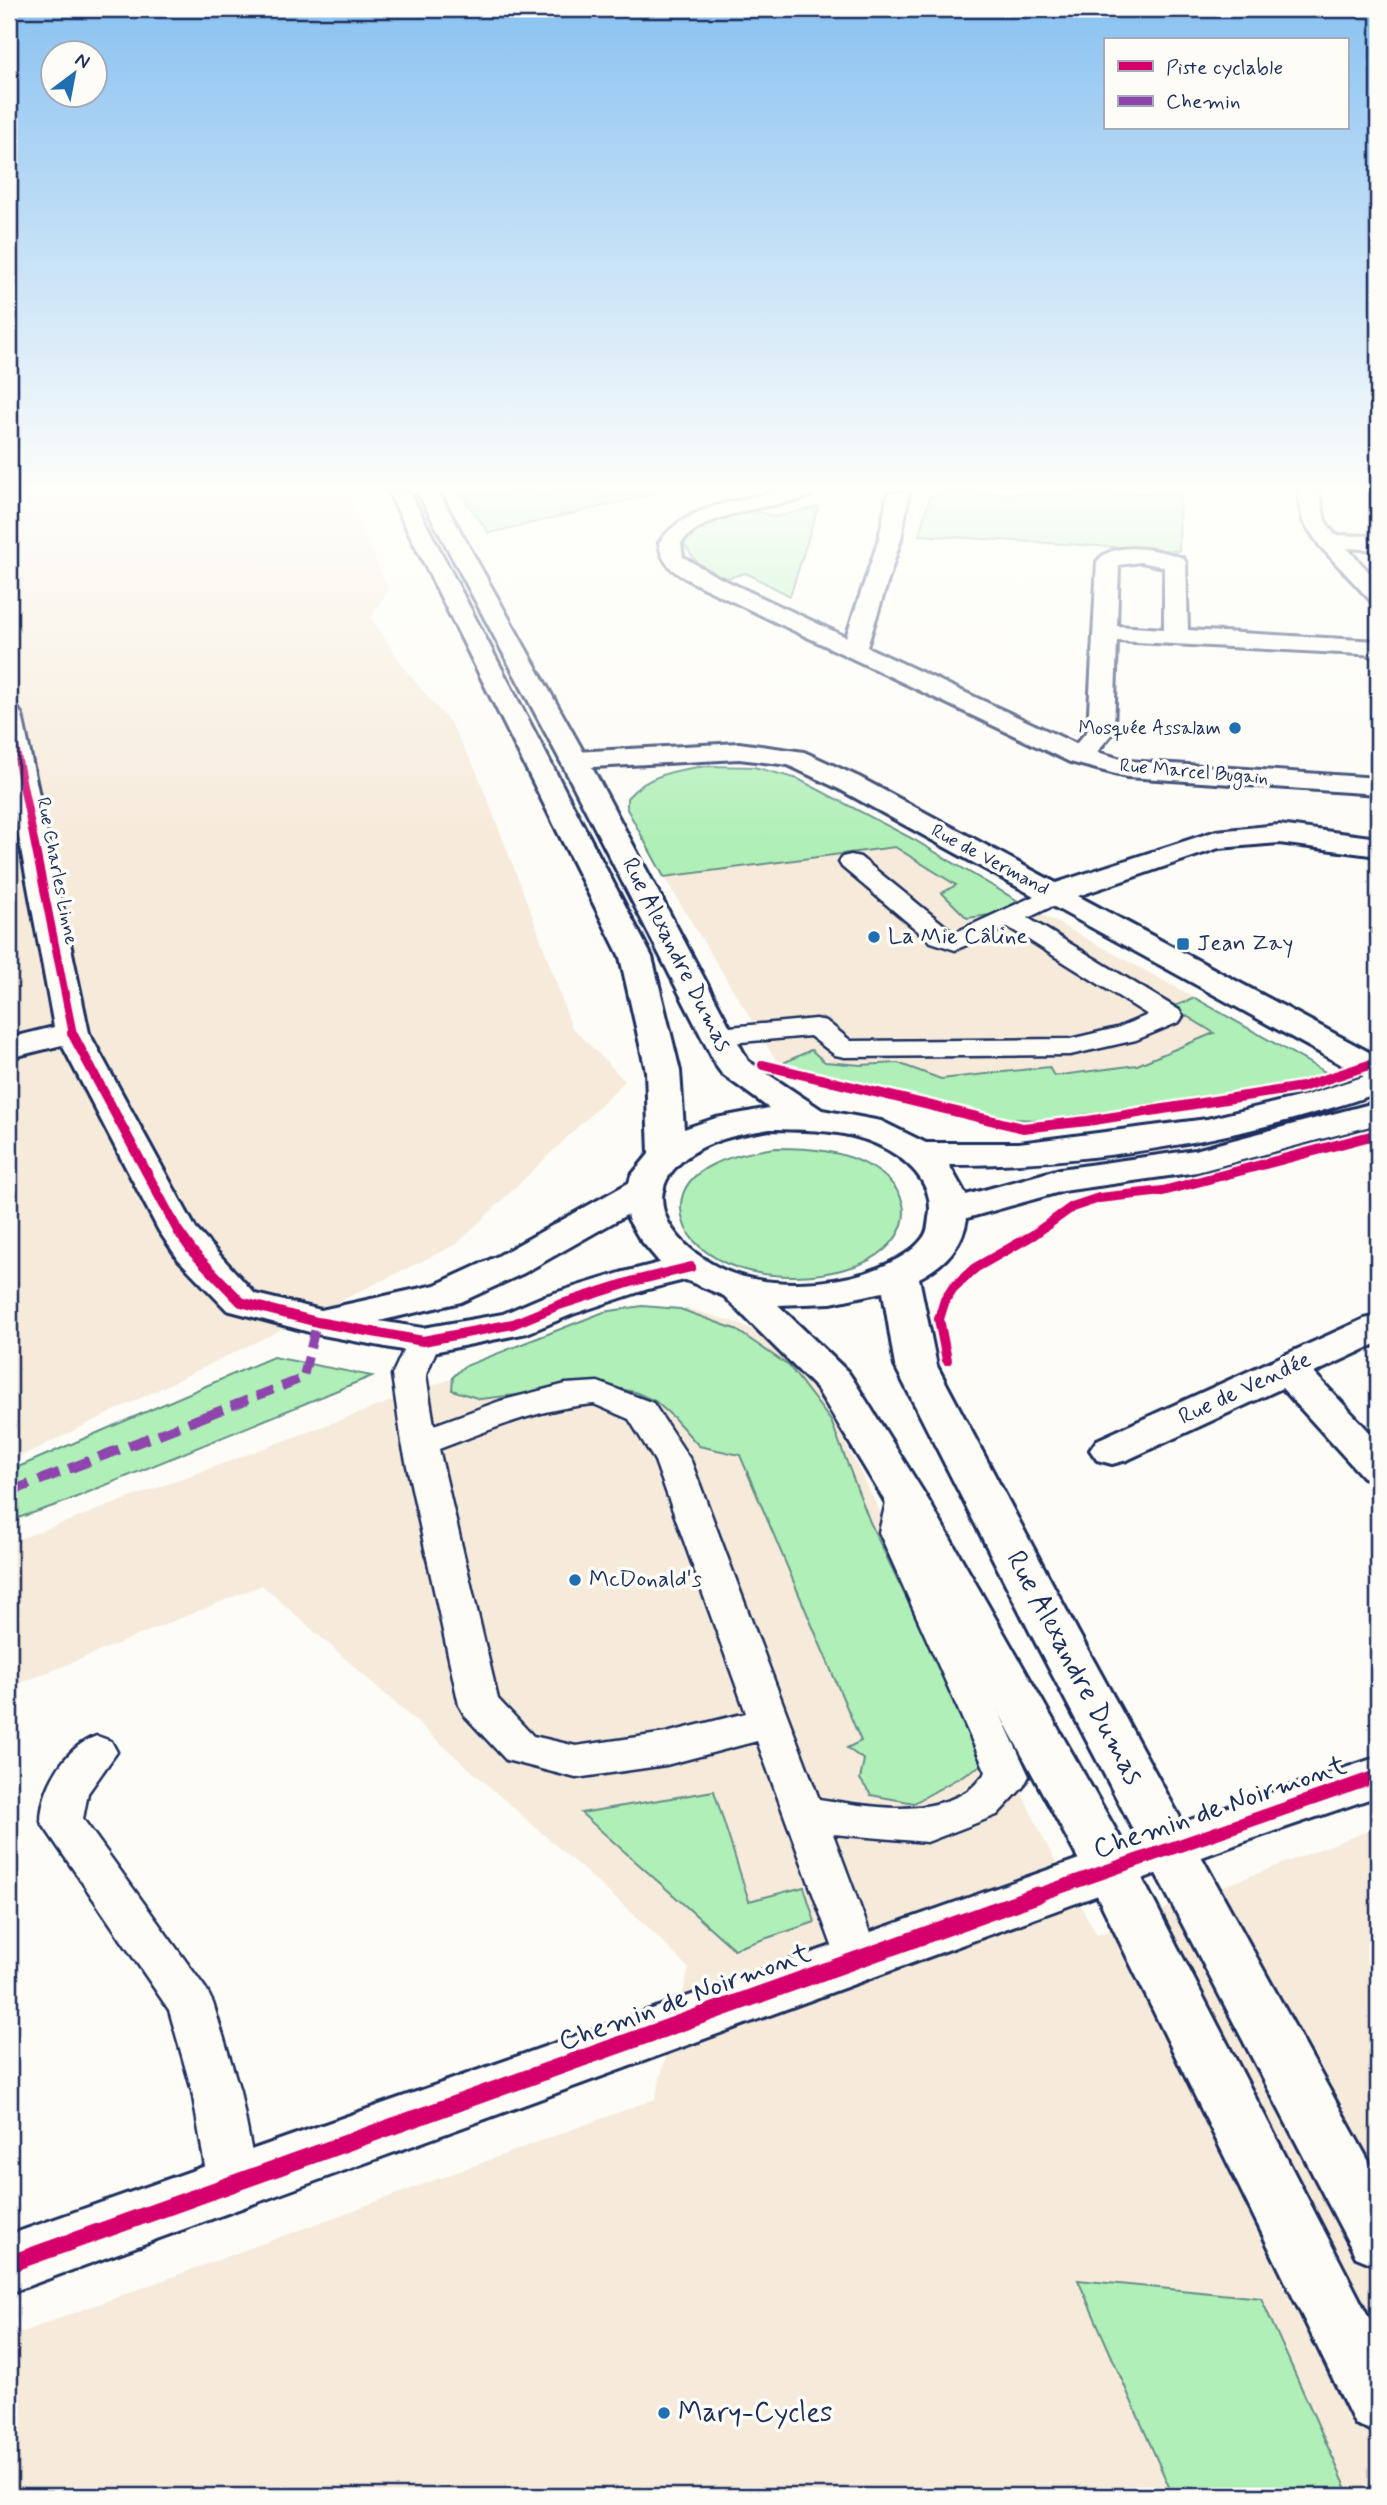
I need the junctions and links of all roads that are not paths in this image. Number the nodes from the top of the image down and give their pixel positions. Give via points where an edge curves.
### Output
1 (460, 610) edge
2 (472, 610) edge
3 (492, 610) edge
4 (770, 610) edge
5 (867, 610) edge
6 (1105, 610) edge
7 (1177, 610) edge
8 (1104, 633) junction
9 (1175, 637) junction
10 (1378, 648) edge
11 (854, 649) junction
12 (9, 715) edge
13 (1080, 755) junction
14 (574, 760) junction
15 (1378, 786) edge
16 (1378, 847) edge
17 (851, 862) dead end
18 (1056, 895) junction
19 (1012, 918) junction
20 (72, 1033) junction
21 (719, 1036) junction
22 (9, 1048) edge
23 (1378, 1071) edge
24 (1378, 1082) edge
25 (1366, 1118) edge
26 (812, 1119) junction
27 (919, 1154) junction
28 (667, 1155) junction
29 (645, 1189) junction
30 (951, 1210) junction
31 (691, 1267) junction
32 (900, 1273) junction
33 (737, 1287) junction
34 (317, 1322) junction
35 (1378, 1328) edge
36 (424, 1340) junction
37 (1288, 1370) junction
38 (420, 1443) junction
39 (1112, 1450) dead end
40 (1378, 1467) edge
41 (905, 1498) junction
42 (772, 1722) junction
43 (97, 1752) dead end
44 (1378, 1776) edge
45 (805, 1814) junction
46 (1170, 1849) junction
47 (1111, 1870) junction
48 (858, 1960) junction
49 (233, 2184) junction
50 (1378, 2236) edge
51 (9, 2264) edge
52 (1378, 2400) edge

1 - 28 street, Rue Alexandre Dumas via 636,957 663,1072
2 - 14 street via 550,753
3 - 14 street, Rue Alexandre Dumas
4 - 11 street, Rue Marcel Bugain
5 - 11 street
6 - 8 street
7 - 9 street
8 - 9 street
8 - 13 street via 1101,731
9 - 10 street
11 - 13 street, Rue Marcel Bugain
12 - 20 street, Rue Charles Linne
13 - 15 street, Rue Marcel Bugain via 1126,769
14 - 18 street, Rue de Vermand via 738,751 794,758
14 - 21 street, Rue Alexandre Dumas
16 - 18 street via 1279,834 1216,840
17 - 19 lane via 940,937 954,942
18 - 19 lane
18 - 23 street, Rue de Vermand
19 - 21 lane via 1169,1016 1126,1034 1070,1047 845,1049 816,1027
20 - 22 street
20 - 34 street, Rue Charles Linne via 193,1252 242,1302
21 - 26 street, Rue Alexandre Dumas via 734,1067
24 - 27 street via 1207,1130 1019,1154
25 - 30 street via 1197,1161 1060,1180
26 - 27 street via 889,1137
26 - 28 street via 770,1118 731,1125 695,1137
27 - 30 street via 937,1172
28 - 29 street
29 - 31 street via 644,1212 654,1236
29 - 34 street via 510,1265 447,1294
30 - 32 street via 945,1234 928,1255
31 - 33 street
31 - 36 street, Rue Charles Linne via 559,1305 513,1324
32 - 33 street via 866,1286 827,1292
32 - 46 street, Rue Alexandre Dumas via 916,1366
33 - 41 street via 833,1381
34 - 36 street, Rue Charles Linne
35 - 37 street, Rue de Vendée
36 - 38 lane via 409,1375
37 - 39 street, Rue de Vendée
37 - 40 street
38 - 42 lane via 472,1422 566,1395 598,1393 641,1411 673,1461
38 - 42 lane via 479,1705 520,1749 576,1762 666,1749
41 - 45 lane via 897,1532 1008,1776 982,1803 927,1825
41 - 47 street
42 - 45 lane
43 - 49 lane via 66,1794 62,1822 190,2003 216,2091
44 - 46 street, Chemin de Noirmont
45 - 48 lane
46 - 47 street, Chemin de Noirmont
46 - 50 street, Rue Alexandre Dumas
47 - 48 street, Chemin de Noirmont
47 - 52 street
48 - 49 street, Chemin de Noirmont
49 - 51 street, Chemin de Noirmont

